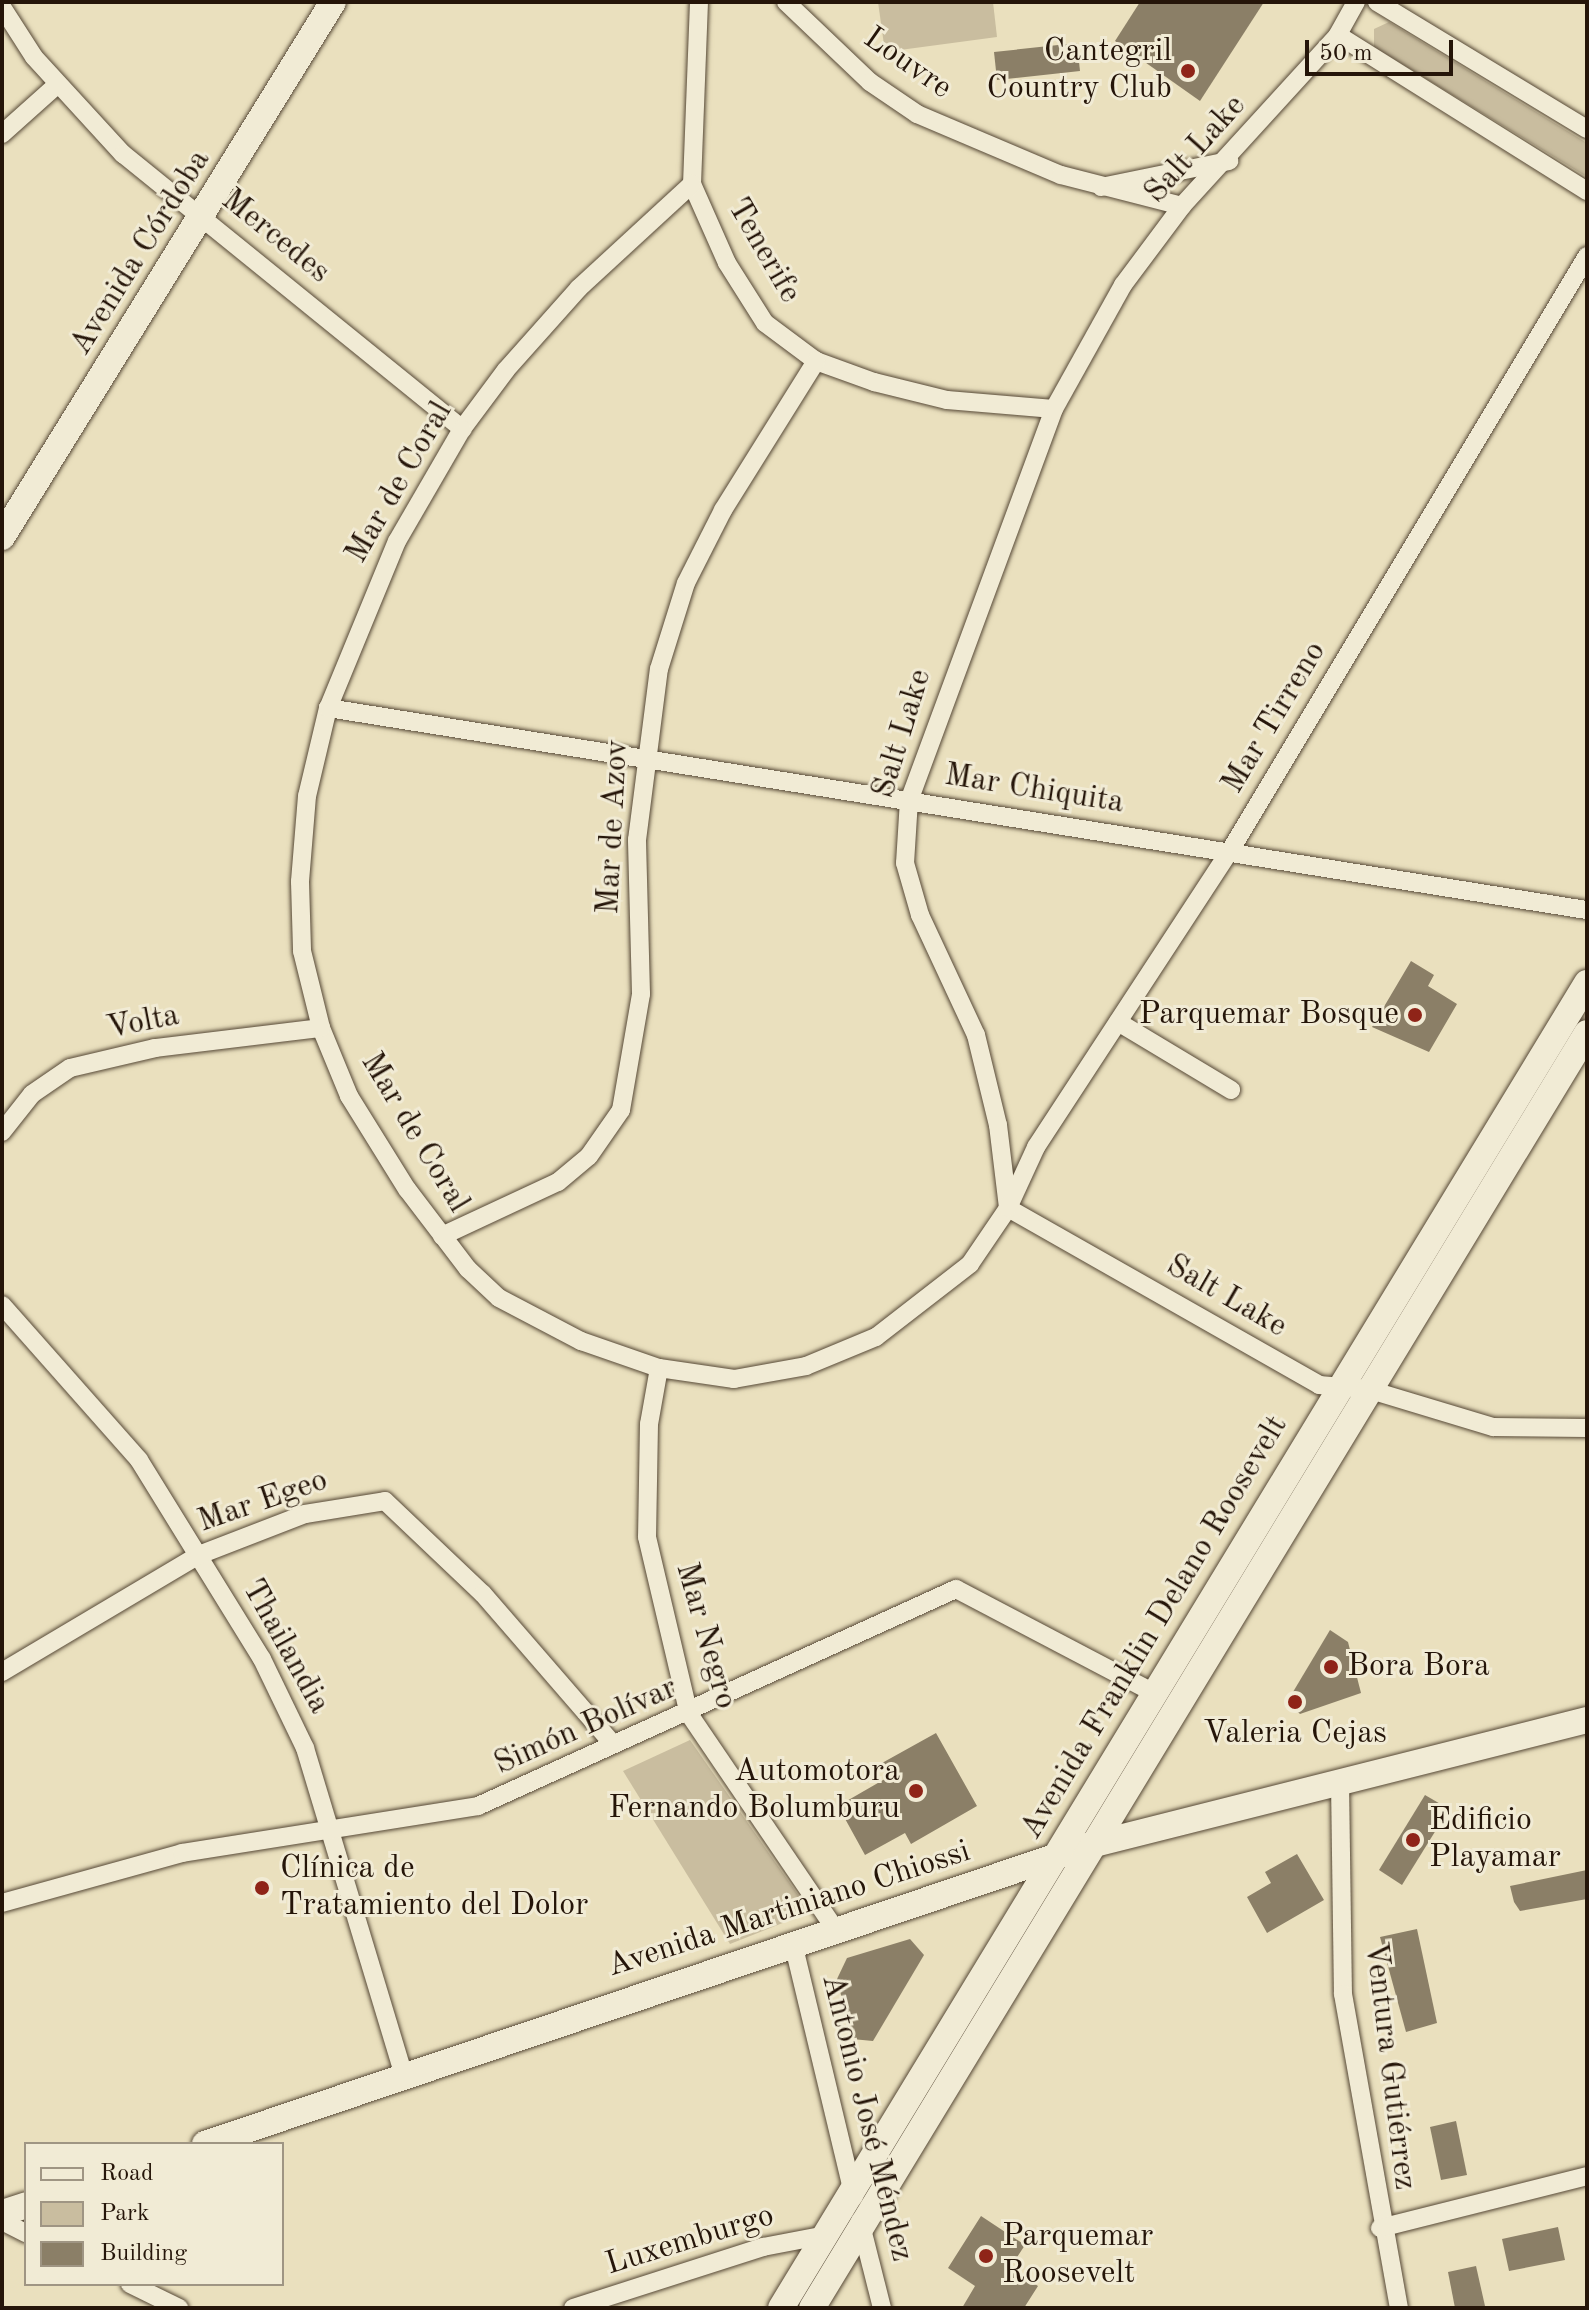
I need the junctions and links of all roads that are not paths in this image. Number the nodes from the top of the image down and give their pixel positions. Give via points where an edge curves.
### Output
1 (333, 2) edge
2 (699, 2) edge
3 (786, 2) edge
4 (1356, 2) edge
5 (1377, 2) edge
6 (2, 7) edge
7 (1338, 35) junction
8 (58, 84) junction
9 (1587, 129) edge
10 (2, 134) edge
11 (1229, 161) junction
12 (1152, 176) junction
13 (692, 184) junction
14 (1099, 187) junction
15 (1587, 191) edge
16 (1149, 203) junction
17 (1182, 206) junction
18 (204, 218) junction
19 (1587, 256) edge
20 (816, 361) junction
21 (1054, 409) junction
22 (462, 429) junction
23 (2, 537) edge
24 (328, 708) junction
25 (644, 756) junction
26 (909, 800) junction
27 (1230, 851) junction
28 (1587, 910) edge
29 (1587, 983) edge
30 (1577, 1020) edge
31 (1118, 1022) junction
32 (321, 1028) junction
33 (1587, 1033) edge
34 (1231, 1090) dead end
35 (2, 1132) edge
36 (1008, 1208) junction
37 (442, 1236) junction
38 (2, 1305) edge
39 (659, 1368) junction
40 (1341, 1387) junction
41 (1367, 1389) junction
42 (1587, 1428) edge
43 (199, 1555) junction
44 (2, 1672) edge
45 (1154, 1693) junction
46 (689, 1714) junction
47 (1587, 1720) edge
48 (613, 1744) junction
49 (1340, 1782) junction
50 (332, 1831) junction
51 (1087, 1846) junction
52 (1057, 1856) junction
53 (2, 1903) edge
54 (835, 1929) junction
55 (793, 1943) junction
56 (404, 2076) junction
57 (211, 2142) edge
58 (1587, 2176) edge
59 (853, 2191) junction
60 (24, 2206) edge
61 (2, 2213) edge
62 (2, 2221) edge
63 (862, 2226) junction
64 (1380, 2228) junction
65 (24, 2232) edge
66 (826, 2235) junction
67 (134, 2286) edge
68 (179, 2308) edge
69 (573, 2308) edge
70 (781, 2308) edge
71 (812, 2308) edge
72 (882, 2308) edge
73 (1399, 2308) edge

1 - 18 main road, Avenida Córdoba
2 - 13 street, Tenerife
3 - 14 street, Louvre via 870,82 917,114 996,152
4 - 7 street, Salt Lake
5 - 9 street
6 - 8 street, Mercedes
7 - 11 street, Salt Lake
7 - 15 street
8 - 10 street
8 - 18 street, Mercedes via 123,154
11 - 12 street
11 - 17 street, Salt Lake
12 - 14 street
12 - 16 street
13 - 20 street, Tenerife via 727,263 765,323
13 - 22 street, Mar de Coral via 579,288
14 - 16 street, Louvre
16 - 17 street, Louvre
17 - 21 street, Salt Lake via 1123,285
18 - 22 street, Mercedes
18 - 23 main road, Avenida Córdoba
19 - 27 street, Mar Tirreno
20 - 21 street, Tenerife via 947,400
20 - 25 street, Mar de Azov via 686,583 659,669
21 - 26 street, Salt Lake
22 - 24 street, Mar de Coral via 361,614
24 - 25 street, Mar Chiquita
24 - 32 street, Mar de Coral via 307,796 300,882 302,951
25 - 26 street, Mar Chiquita
25 - 37 street, Mar de Azov via 637,840 641,994 621,1110 589,1156 558,1182
26 - 27 street, Mar Chiquita
26 - 36 street, Salt Lake via 905,863 920,915 976,1035
27 - 28 street, Mar Chiquita
27 - 31 street, Mar Tirreno
29 - 30 main road, Avenida Franklin Delano Roosevelt
30 - 40 main road, Avenida Franklin Delano Roosevelt
31 - 34 street
31 - 36 street, Mar Tirreno via 1036,1147
32 - 35 street, Volta via 155,1048 70,1068 32,1094
32 - 37 street, Mar de Coral via 349,1096
33 - 41 main road, Avenida Franklin Delano Roosevelt
36 - 39 street, Mar de Coral via 970,1264 876,1337 806,1366 734,1379
36 - 40 street, Salt Lake via 1319,1385
37 - 39 street, Mar de Coral via 499,1298 534,1319
38 - 43 street, Thailandia via 139,1460
39 - 46 street, Mar Negro via 647,1454 647,1537
40 - 41 street, Salt Lake
40 - 45 main road, Avenida Franklin Delano Roosevelt
41 - 42 street, Salt Lake via 1493,1427
41 - 51 main road, Avenida Franklin Delano Roosevelt
43 - 44 street, Mar Egeo
43 - 48 street, Mar Egeo via 305,1514 385,1501 483,1594
43 - 50 street, Thailandia via 293,1722
45 - 46 street, Simón Bolívar via 956,1589
45 - 52 main road, Avenida Franklin Delano Roosevelt
46 - 48 street, Simón Bolívar
46 - 54 street, Mar Negro
47 - 49 main road, Avenida Martiniano Chiossi
48 - 50 street, Simón Bolívar via 478,1806
49 - 51 main road, Avenida Martiniano Chiossi
49 - 64 street, Ventura Gutiérrez via 1343,1994
50 - 53 street, Simón Bolívar via 182,1853
50 - 56 street, Thailandia
51 - 52 main road, Avenida Martiniano Chiossi
51 - 63 main road, Avenida Franklin Delano Roosevelt
52 - 54 main road, Avenida Martiniano Chiossi
52 - 59 main road, Avenida Franklin Delano Roosevelt
54 - 55 main road, Avenida Martiniano Chiossi
55 - 56 main road, Avenida Martiniano Chiossi
55 - 59 street, Antonio José Méndez
56 - 57 main road, Avenida Martiniano Chiossi
58 - 64 street
59 - 63 street, Antonio José Méndez
59 - 66 main road, Avenida Franklin Delano Roosevelt
60 - 61 main road
62 - 65 street
63 - 71 main road, Avenida Franklin Delano Roosevelt
63 - 72 street, Antonio José Méndez
64 - 73 street, Ventura Gutiérrez
66 - 69 street, Luxemburgo via 763,2247
66 - 70 main road, Avenida Franklin Delano Roosevelt
67 - 68 street

